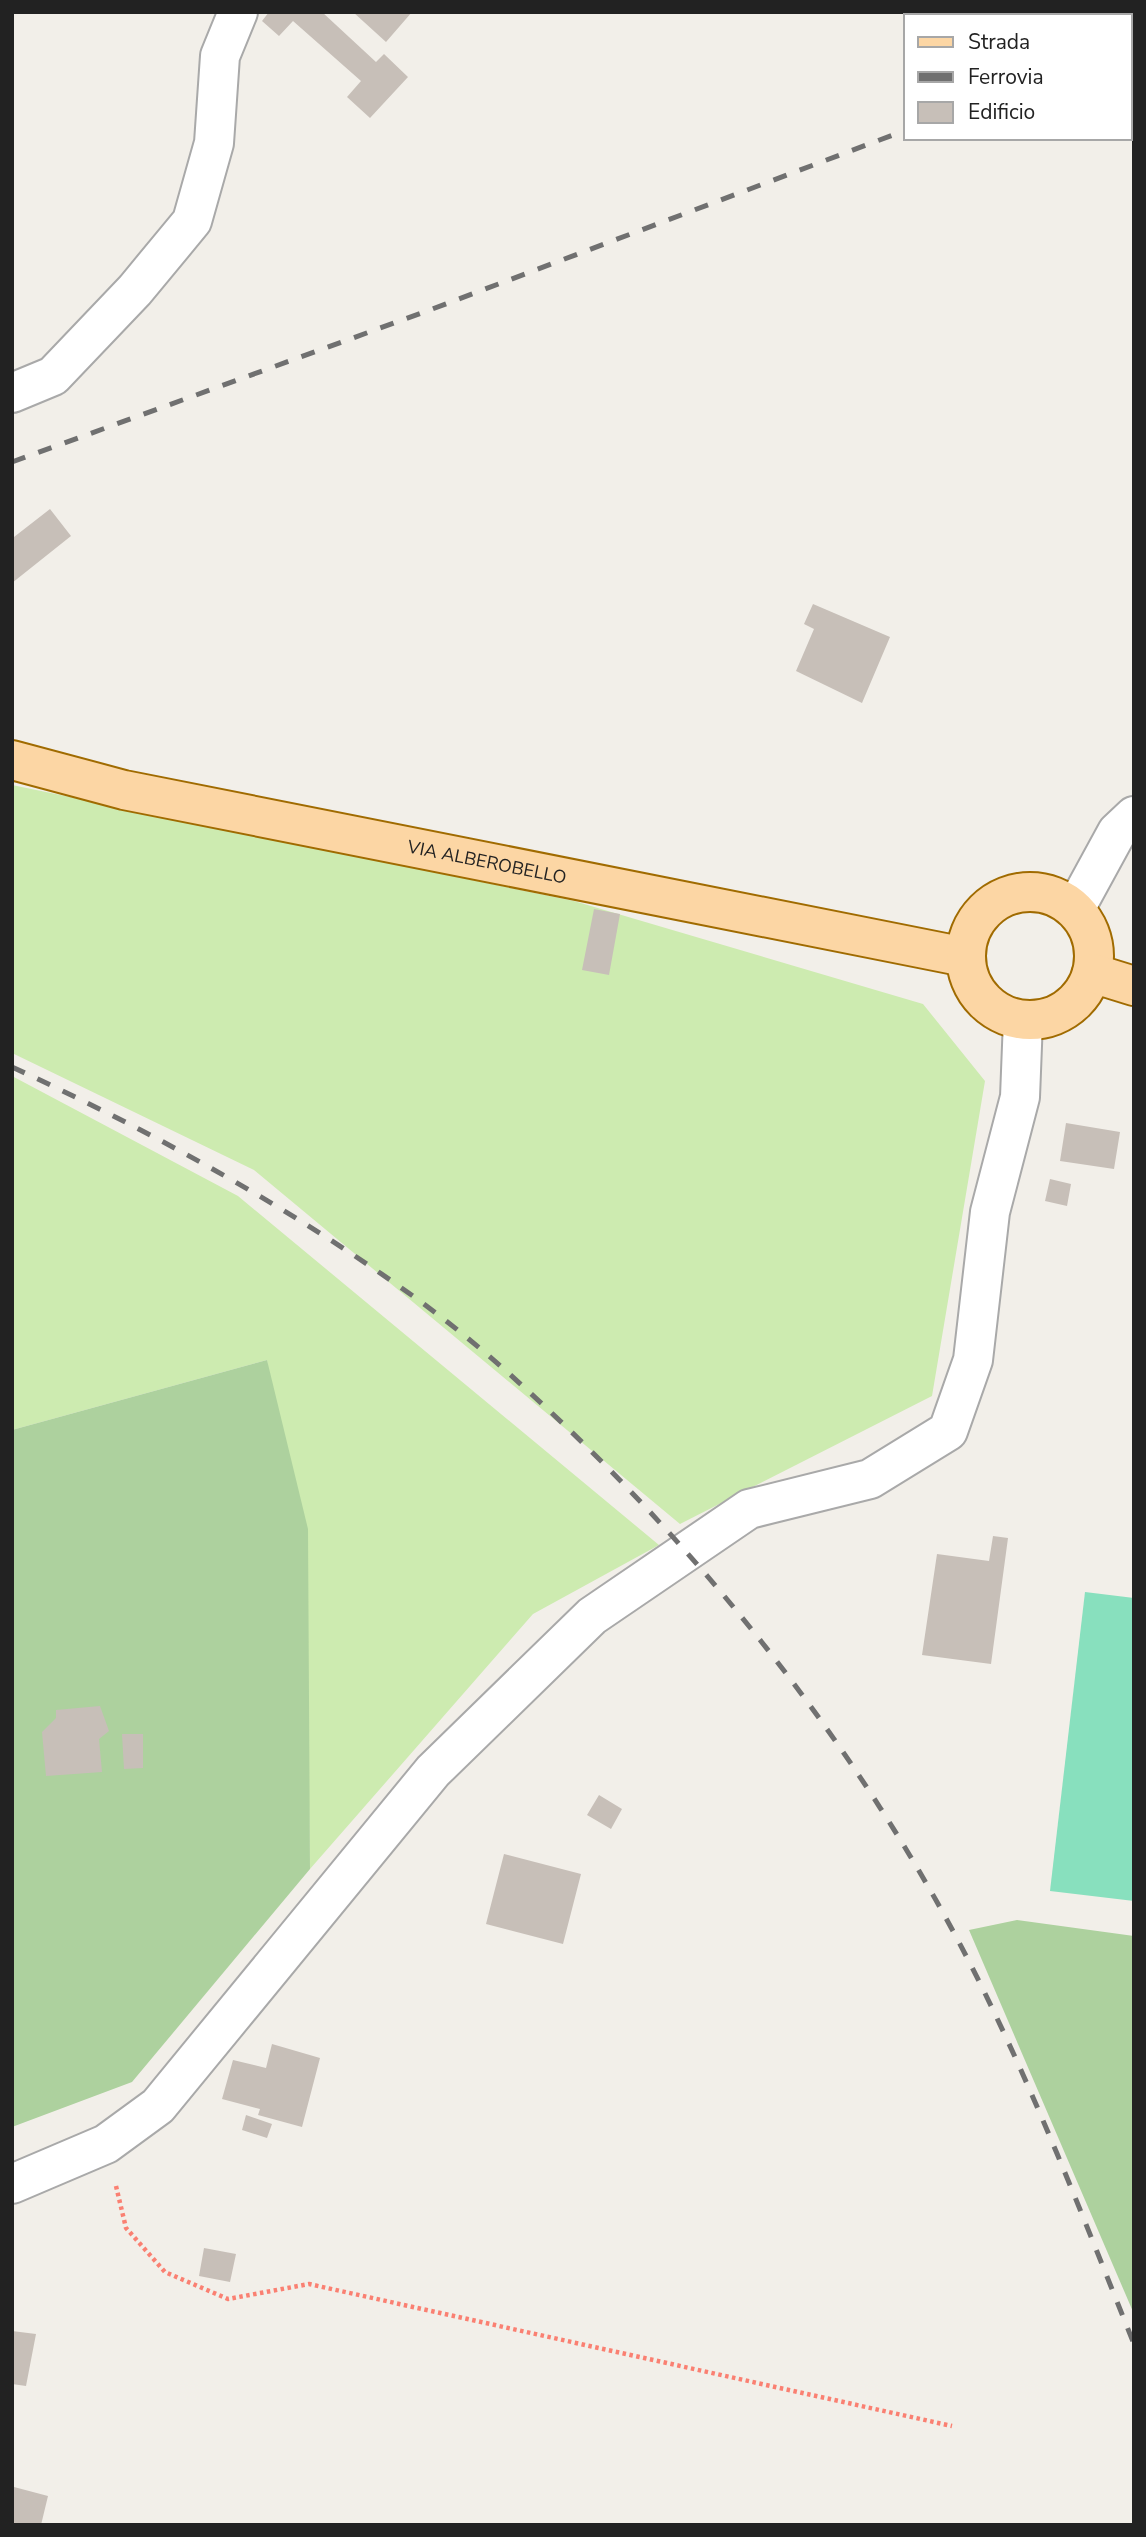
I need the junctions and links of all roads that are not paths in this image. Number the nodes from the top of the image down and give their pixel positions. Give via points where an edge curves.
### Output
1 (238, 12) edge
2 (12, 393) edge
3 (12, 760) edge
4 (1134, 816) edge
5 (1075, 909) junction
6 (965, 957) junction
7 (1092, 973) junction
8 (1134, 986) edge
9 (1023, 1020) junction
10 (12, 2184) edge

1 - 2 street via 220,56 214,144 192,221 135,290 53,376
3 - 6 main road, VIA ALBEROBELLO via 124,790
4 - 5 street via 1117,832
5 - 6 main road via 1058,897 1037,891 1014,892 979,916 968,935
5 - 7 main road via 1093,939
6 - 9 main road via 977,993 990,1006
7 - 8 main road
7 - 9 main road via 1085,989 1066,1009 1042,1019
9 - 10 street via 1020,1097 990,1212 973,1360 948,1431 870,1479 750,1509 592,1616 433,1771 158,2106 106,2144

